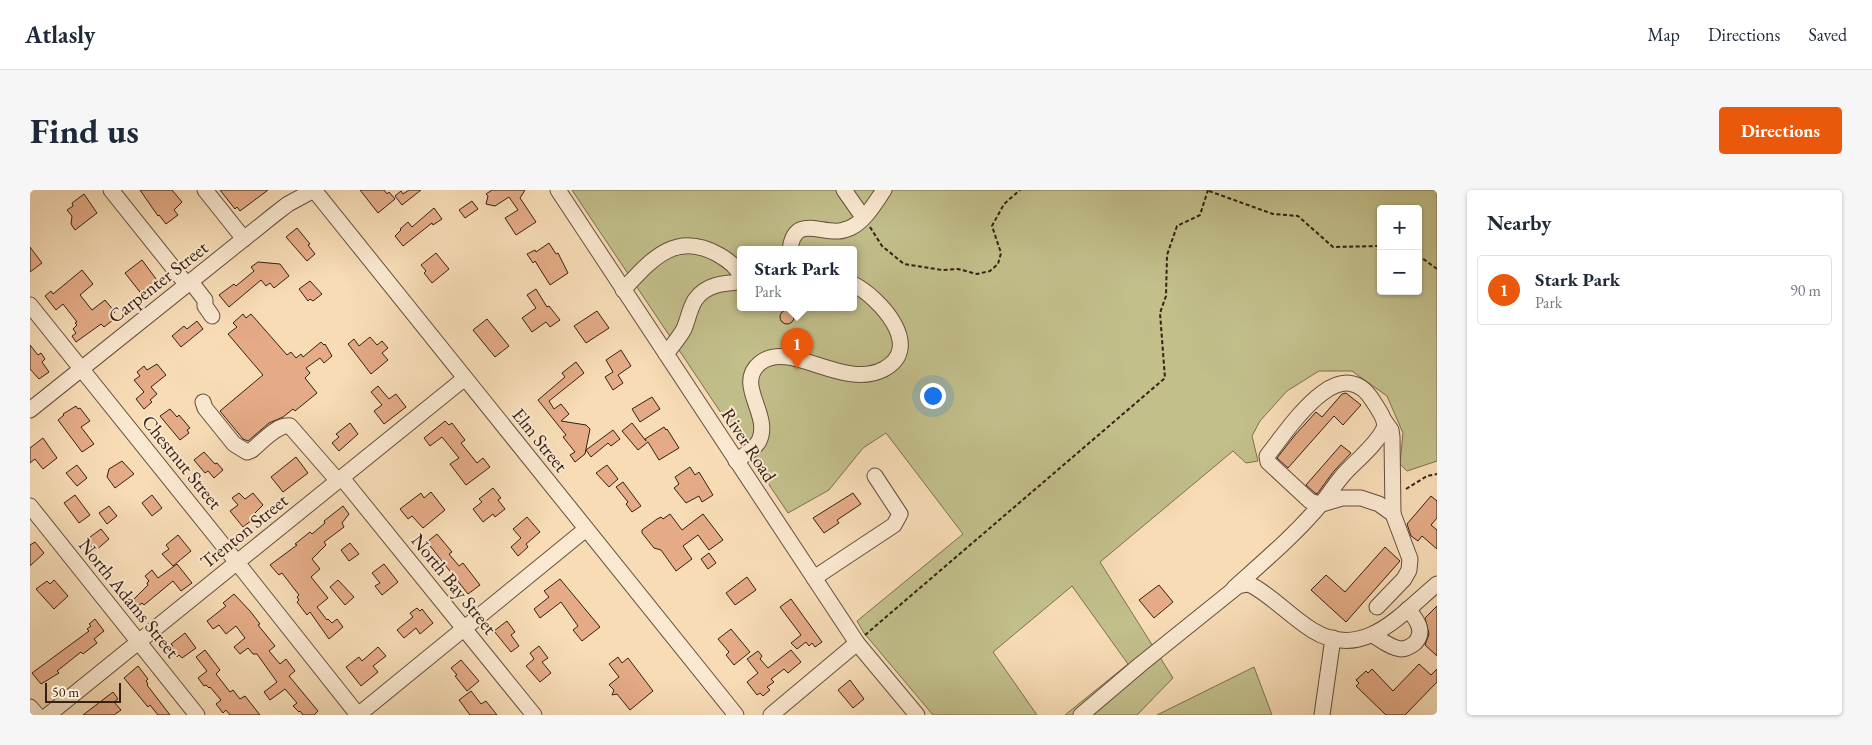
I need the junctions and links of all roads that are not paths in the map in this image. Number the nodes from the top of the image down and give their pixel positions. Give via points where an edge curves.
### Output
1 (111, 190) edge
2 (205, 190) edge
3 (314, 190) edge
4 (559, 190) edge
5 (844, 190) edge
6 (884, 190) edge
7 (864, 217) junction
8 (244, 239) junction
9 (791, 246) edge
10 (737, 271) edge
11 (737, 282) edge
12 (189, 284) junction
13 (857, 286) edge
14 (623, 290) junction
15 (30, 304) edge
16 (212, 316) dead end
17 (666, 354) junction
18 (81, 368) junction
19 (466, 378) junction
20 (203, 402) dead end
21 (30, 410) edge
22 (1384, 420) junction
23 (736, 461) junction
24 (875, 476) dead end
25 (340, 480) junction
26 (1322, 504) junction
27 (30, 506) edge
28 (1392, 507) junction
29 (586, 529) junction
30 (237, 562) junction
31 (814, 578) junction
32 (1437, 584) edge
33 (1234, 588) junction
34 (1377, 607) dead end
35 (1408, 609) junction
36 (464, 627) junction
37 (1373, 635) junction
38 (1333, 638) junction
39 (860, 640) junction
40 (139, 642) junction
41 (30, 707) edge
42 (37, 715) edge
43 (48, 715) edge
44 (197, 715) edge
45 (358, 715) edge
46 (534, 715) edge
47 (736, 715) edge
48 (772, 715) edge
49 (917, 715) edge
50 (1081, 715) edge
51 (1322, 715) edge

1 - 12 street
2 - 8 street
3 - 8 street, Carpenter Street via 288,204
3 - 19 street, Elm Street
4 - 14 street, River Road
5 - 7 street
6 - 7 street
7 - 9 street via 839,232 812,227 800,230
8 - 12 street, Carpenter Street
10 - 14 street via 728,260 714,252 690,246 656,256
11 - 17 street via 713,286 703,292
12 - 16 street via 205,300
12 - 18 street, Carpenter Street
13 - 23 street via 886,310 898,331 900,352 894,362 874,373 851,375 778,356 758,364 751,374 750,386 760,414 761,433 753,448
14 - 17 street, River Road
15 - 18 street, Chestnut Street
17 - 23 street, River Road
18 - 21 street, Carpenter Street
18 - 30 street, Chestnut Street
19 - 25 street, Trenton Street
19 - 29 street, Elm Street
20 - 25 street, North Bay Street via 234,444 247,452 279,428 290,426
22 - 26 street via 1385,426 1380,435 1343,475
22 - 26 street via 1369,395 1358,386 1344,383 1328,388 1316,397 1267,456 1268,462 1310,501
22 - 28 street via 1392,438
23 - 31 street, River Road
24 - 31 street via 900,514 894,525
25 - 30 street, Trenton Street
25 - 36 street, North Bay Street
26 - 28 street via 1342,498 1361,498
26 - 33 street
27 - 40 street, North Adams Street
28 - 34 street via 1410,559 1409,570
29 - 36 street
29 - 47 street, Elm Street
30 - 40 street, Trenton Street
30 - 45 street, Chestnut Street
31 - 39 street, River Road
32 - 35 street
33 - 38 street via 1254,586 1311,629
33 - 50 street
35 - 37 street
35 - 37 street via 1420,630 1412,646 1402,649
36 - 45 street
36 - 46 street, North Bay Street
37 - 38 street via 1362,639
38 - 51 street
39 - 48 street
39 - 49 street, River Road
40 - 43 street, Trenton Street
40 - 44 street, North Adams Street
41 - 42 street

